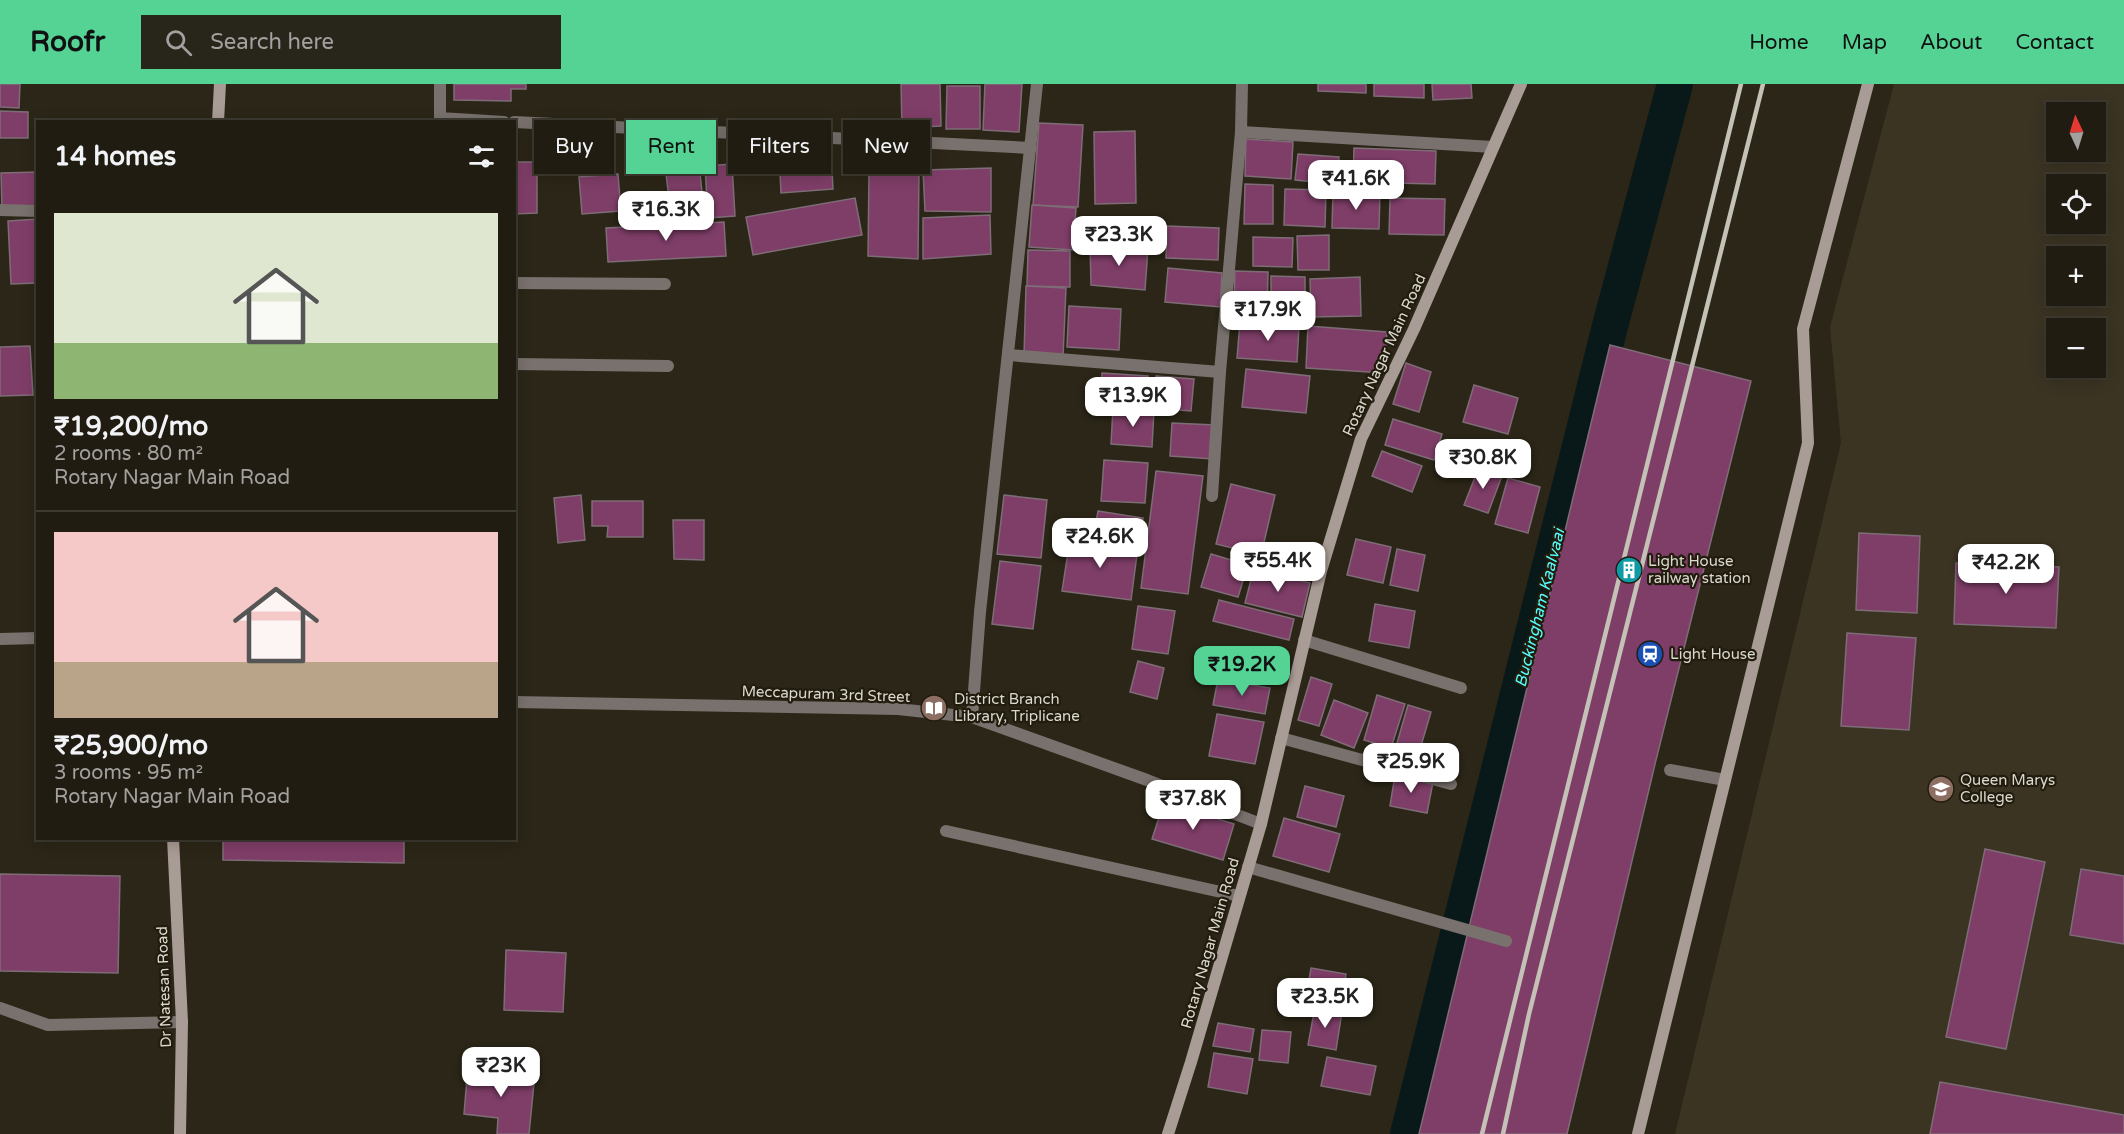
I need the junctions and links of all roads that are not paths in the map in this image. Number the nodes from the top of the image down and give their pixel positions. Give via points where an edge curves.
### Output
1 (220, 84) edge
2 (440, 84) edge
3 (1037, 84) edge
4 (1242, 84) edge
5 (1521, 84) edge
6 (1868, 84) edge
7 (218, 120) edge
8 (472, 120) edge
9 (516, 122) edge
10 (1241, 132) junction
11 (1493, 147) junction
12 (1031, 148) junction
13 (0, 210) edge
14 (36, 211) edge
15 (516, 284) edge
16 (665, 284) dead end
17 (1008, 355) junction
18 (516, 364) edge
19 (668, 366) dead end
20 (1220, 372) junction
21 (1212, 496) dead end
22 (36, 638) edge
23 (0, 639) edge
24 (1304, 640) junction
25 (1461, 688) dead end
26 (516, 702) edge
27 (972, 717) junction
28 (1281, 738) junction
29 (1670, 770) dead end
30 (1725, 780) junction
31 (1451, 784) dead end
32 (1261, 824) junction
33 (946, 831) dead end
34 (173, 840) edge
35 (1248, 867) junction
36 (1239, 896) junction
37 (1506, 941) dead end
38 (0, 1008) edge
39 (182, 1022) junction
40 (182, 1134) edge
41 (1168, 1134) edge
42 (1638, 1134) edge

1 - 7 street
2 - 8 street via 440,118
3 - 12 street
4 - 10 street
5 - 11 street, Rotary Nagar Main Road
6 - 30 street via 1803,329 1808,443
9 - 12 street
10 - 11 street
10 - 20 street
11 - 24 street, Rotary Nagar Main Road via 1361,439
12 - 17 street
13 - 14 street
15 - 16 street
17 - 20 street
17 - 27 street
18 - 19 street
20 - 21 street
22 - 23 street
24 - 25 street
24 - 28 street, Rotary Nagar Main Road
26 - 27 street, Meccapuram 3rd Street via 898,709
27 - 32 street, Meccapuram 3rd Street
28 - 31 street
28 - 32 street, Rotary Nagar Main Road
29 - 30 street
30 - 42 street
32 - 35 street, Rotary Nagar Main Road
33 - 36 street
34 - 39 street, Dr Natesan Road
35 - 36 street, Rotary Nagar Main Road
35 - 37 street
36 - 41 street, Rotary Nagar Main Road
38 - 39 street via 48,1025
39 - 40 street, Dr Natesan Road

